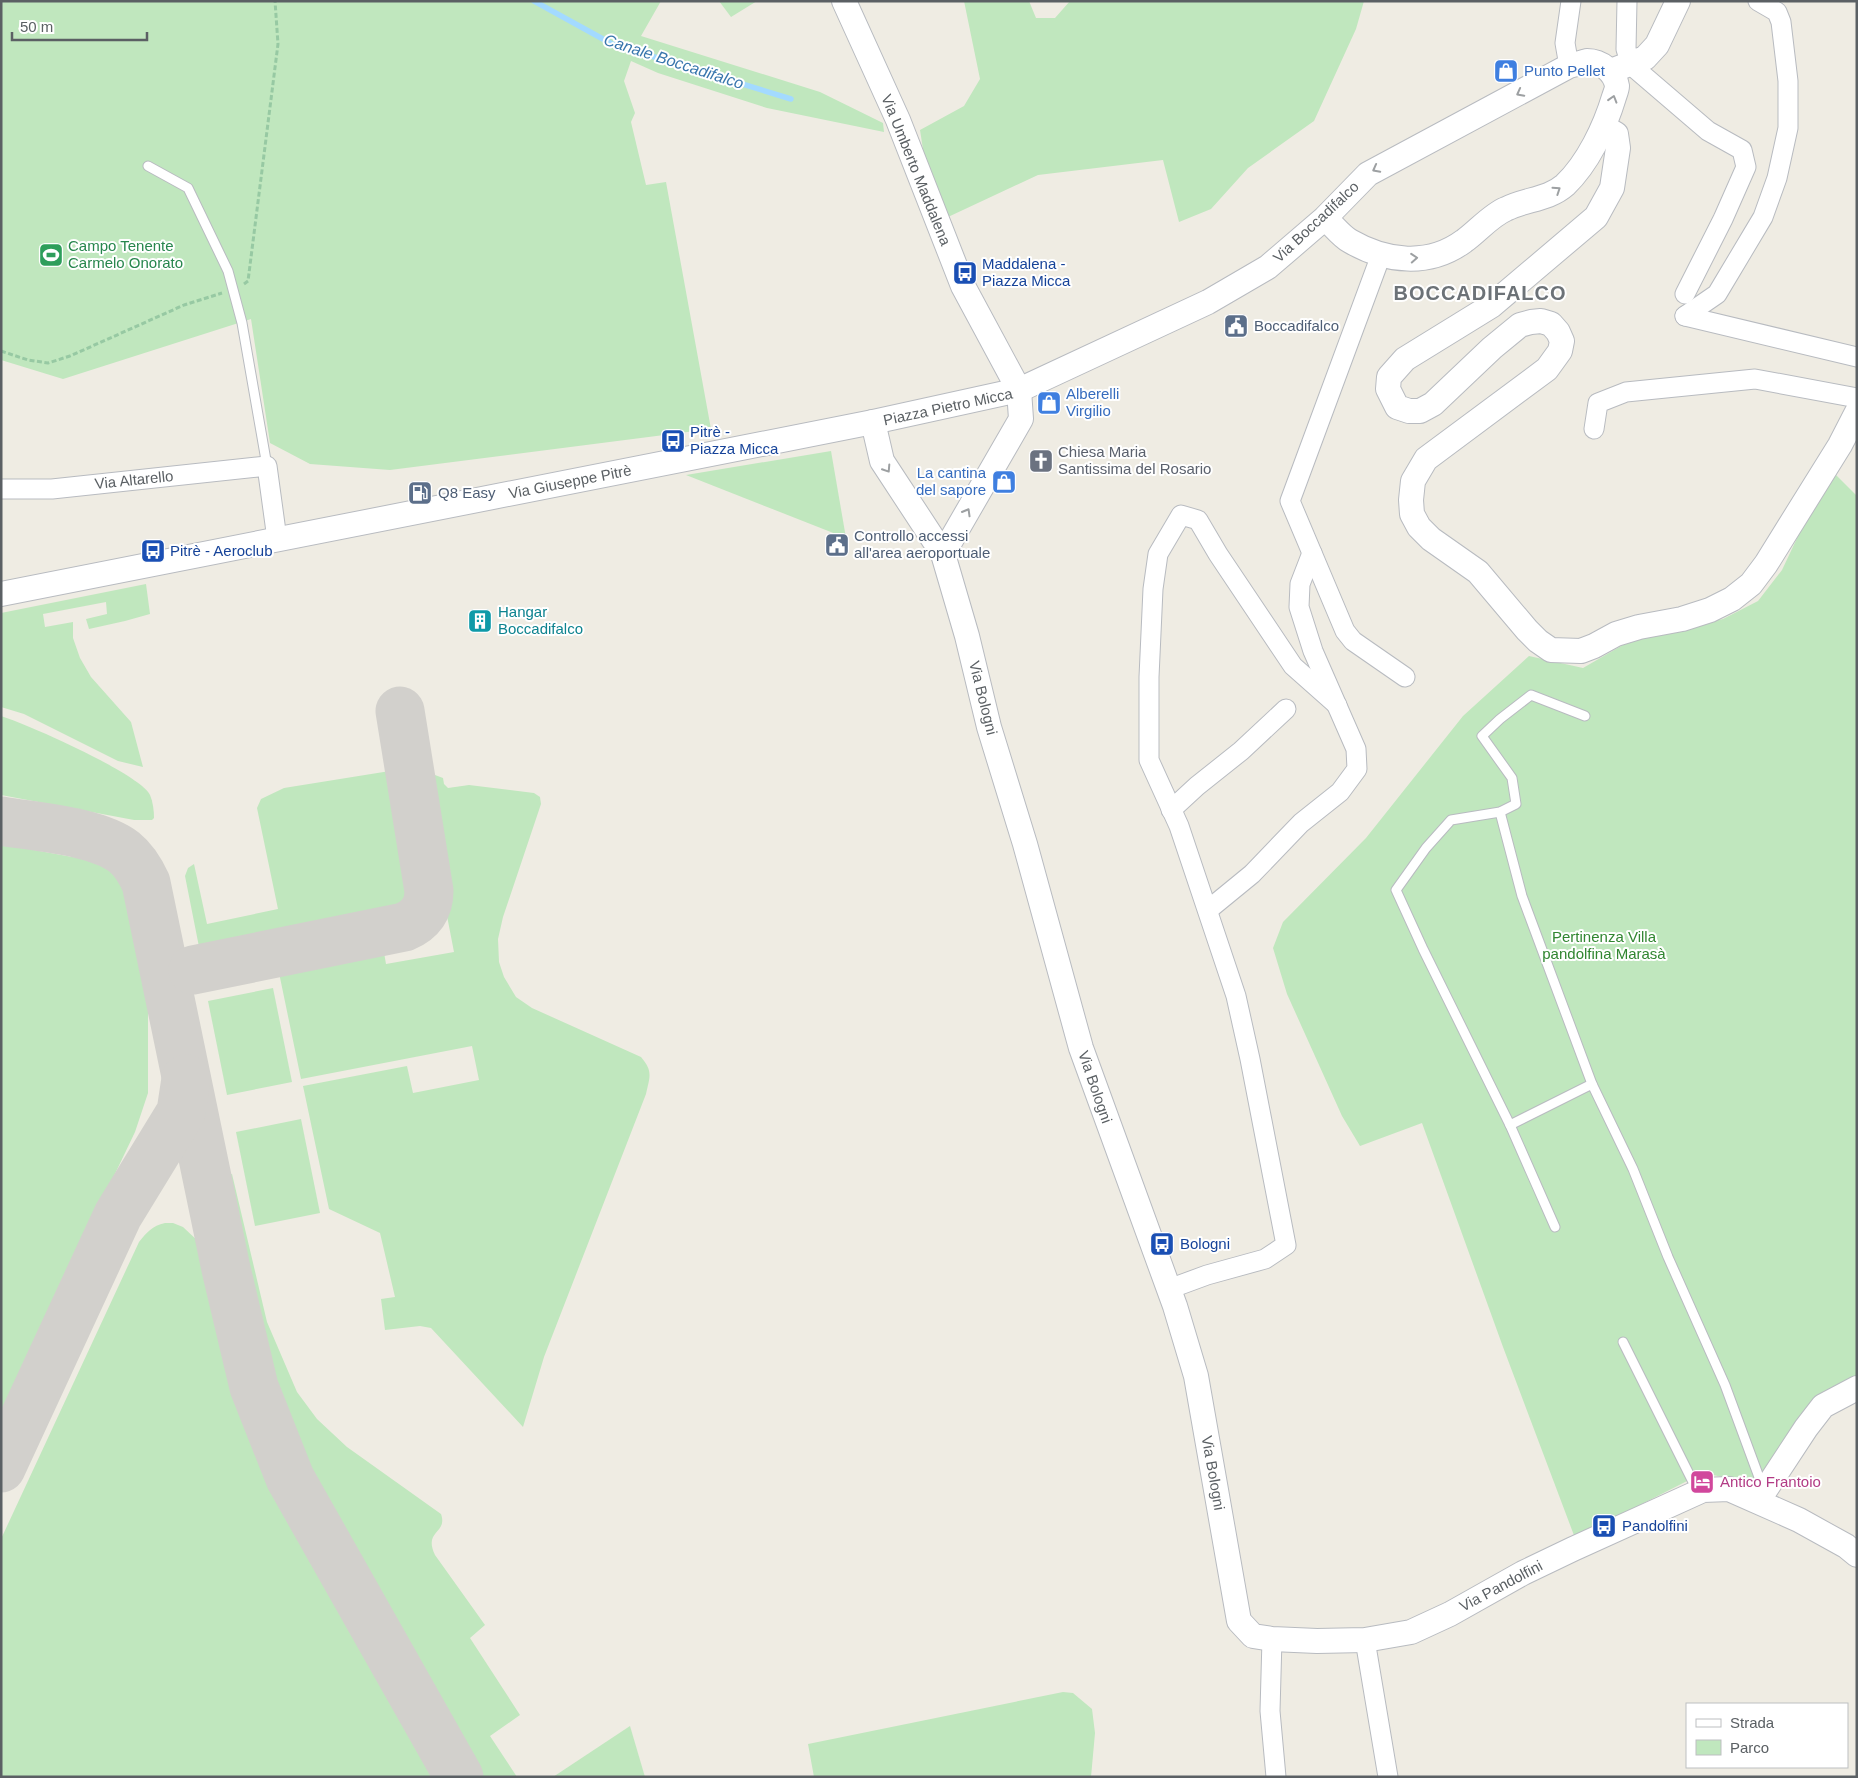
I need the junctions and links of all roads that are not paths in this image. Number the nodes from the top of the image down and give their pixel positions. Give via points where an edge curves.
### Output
1 (844, 1) edge
2 (1571, 1) edge
3 (1627, 1) edge
4 (1678, 1) edge
5 (1758, 1) edge
6 (1569, 66) junction
7 (1621, 68) junction
8 (1604, 127) junction
9 (148, 166) dead end
10 (1325, 218) junction
11 (1381, 255) junction
12 (1686, 294) dead end
13 (1857, 357) edge
14 (1019, 390) junction
15 (1857, 398) edge
16 (1857, 412) edge
17 (873, 422) junction
18 (1594, 429) dead end
19 (267, 466) junction
20 (1, 488) edge
21 (278, 540) junction
22 (1312, 553) junction
23 (943, 554) junction
24 (1, 594) edge
25 (1405, 677) dead end
26 (1337, 705) junction
27 (1286, 709) dead end
28 (1585, 716) dead end
29 (1172, 810) junction
30 (1500, 812) junction
31 (1208, 910) junction
32 (1592, 1084) junction
33 (1510, 1125) junction
34 (1555, 1227) dead end
35 (1169, 1289) junction
36 (1624, 1342) dead end
37 (1857, 1388) edge
38 (1698, 1492) junction
39 (1761, 1497) junction
40 (1857, 1555) edge
41 (1240, 1620) joint
42 (1272, 1639) junction
43 (1365, 1640) junction
44 (1276, 1777) edge
45 (1388, 1777) edge

1 - 14 street, Via Umberto Maddalena via 898,120 963,286
2 - 6 street via 1565,43
3 - 7 street via 1626,49
4 - 7 street via 1656,45 1645,58
5 - 13 street via 1777,12 1781,22 1788,81 1788,128 1777,178 1763,217 1716,294 1685,316
6 - 7 street, Via Boccadifalco via 1587,61
6 -> 10 street, Via Boccadifalco via 1368,174
8 -> 7 street
7 - 12 street via 1708,131 1742,150 1746,167
11 -> 8 street via 1411,260 1437,255 1462,243 1505,209 1550,195 1577,173
8 - 16 street via 1616,134 1618,148 1612,188 1596,217 1491,306 1405,359 1389,377 1388,389 1397,407 1420,411 1433,404 1520,326 1541,321 1550,324 1562,340 1560,351 1547,369 1426,459 1413,481 1411,500 1412,514 1419,527 1478,572 1538,641 1551,650 1580,651 1616,634 1710,610 1751,584 1840,446
9 - 19 lane via 188,188 228,271 242,322
10 - 11 street via 1348,240
10 - 14 street, Via Boccadifalco via 1268,267 1208,302
11 - 22 street via 1290,501
14 - 17 street, Piazza Pietro Micca
23 -> 14 street, Piazza Pietro Micca via 1021,419
15 - 18 street via 1755,379 1626,392 1598,404
17 - 21 street, Via Giuseppe Pitrè
17 -> 23 street, Piazza Pietro Micca via 882,461
19 - 20 street, Via Altarello via 52,488
19 - 21 street
21 - 24 street, Via Giuseppe Pitrè
22 - 25 street via 1345,631 1353,641
22 - 26 street via 1300,584 1299,607 1313,651
23 - 35 street, Via Bologni via 1081,1048
26 - 29 street via 1293,666 1198,520 1181,515 1158,554 1149,677 1149,760
26 - 31 street via 1356,749 1357,769 1340,792 1301,823 1252,874
27 - 29 street
28 - 30 lane via 1531,695 1482,736 1512,778 1516,804
29 - 31 street
30 - 32 lane via 1522,896
30 - 33 lane via 1451,820 1396,890
31 - 35 street via 1236,996 1286,1245 1265,1259
32 - 33 lane
32 - 39 lane via 1725,1385
33 - 34 lane
35 - 41 street, Via Bologni via 1196,1376
36 - 38 lane
37 - 39 street via 1823,1406
38 - 39 street, Via Pandolfini via 1729,1489
38 - 43 street, Via Pandolfini via 1573,1549 1411,1632
39 - 40 street, Via Pandolfini
41 - 42 street, Via Pandolfini via 1253,1636
42 - 43 street, Via Pandolfini
42 - 44 street via 1270,1711
43 - 45 street

